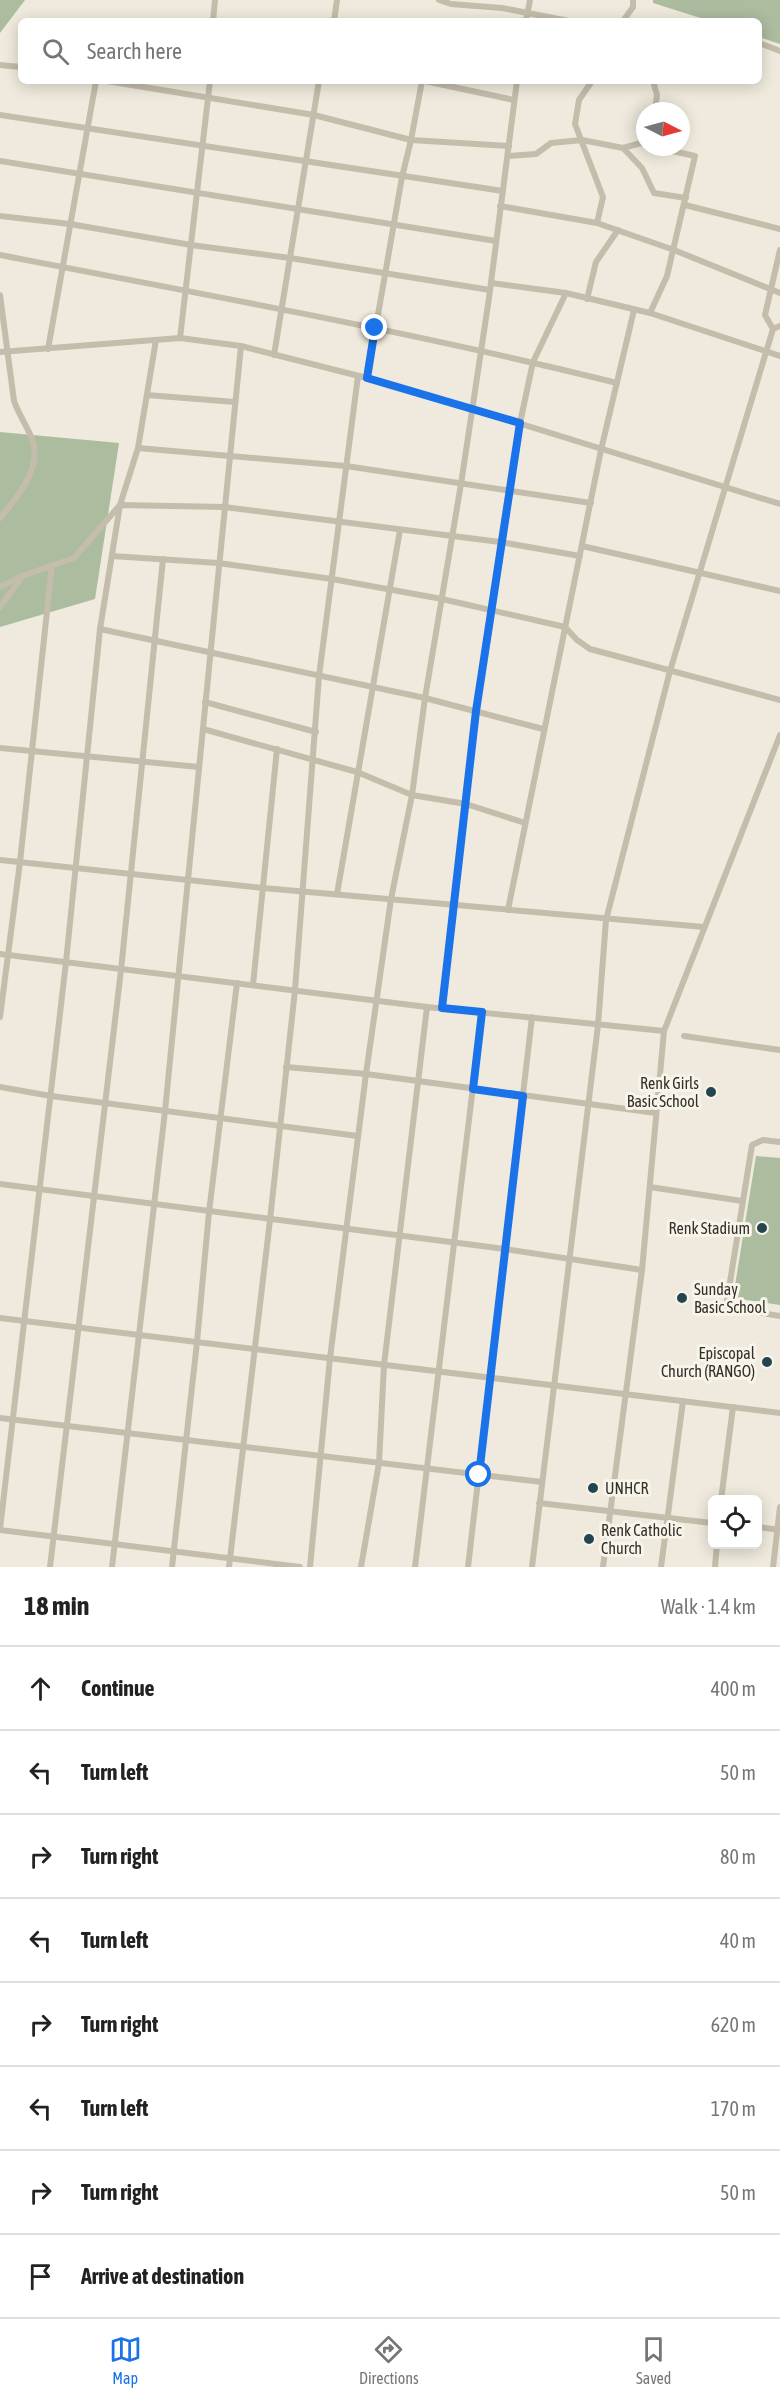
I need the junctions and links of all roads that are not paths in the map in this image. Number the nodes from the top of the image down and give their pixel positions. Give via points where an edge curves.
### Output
1 (214, 0) edge
2 (336, 0) edge
3 (439, 0) edge
4 (501, 0) edge
5 (530, 0) edge
6 (633, 0) edge
7 (502, 8) junction
8 (528, 13) junction
9 (213, 18) edge
10 (334, 18) edge
11 (527, 18) edge
12 (553, 18) edge
13 (625, 18) edge
14 (762, 44) edge
15 (780, 51) edge
16 (0, 65) edge
17 (18, 67) edge
18 (95, 84) edge
19 (125, 84) edge
20 (210, 84) edge
21 (319, 84) edge
22 (422, 84) edge
23 (437, 84) edge
24 (517, 84) edge
25 (590, 84) edge
26 (654, 84) edge
27 (209, 98) junction
28 (514, 100) junction
29 (656, 102) edge
30 (0, 115) edge
31 (314, 115) junction
32 (87, 128) junction
33 (411, 140) junction
34 (582, 140) junction
35 (636, 144) edge
36 (203, 146) junction
37 (509, 146) junction
38 (623, 148) junction
39 (690, 155) edge
40 (508, 156) junction
41 (0, 161) edge
42 (306, 162) junction
43 (79, 174) junction
44 (402, 177) junction
45 (503, 191) junction
46 (198, 194) junction
47 (686, 202) junction
48 (500, 206) junction
49 (298, 210) junction
50 (0, 216) edge
51 (597, 223) junction
52 (70, 224) junction
53 (393, 225) junction
54 (780, 229) edge
55 (618, 230) junction
56 (496, 241) junction
57 (191, 246) junction
58 (674, 250) junction
59 (780, 250) edge
60 (0, 255) edge
61 (290, 258) junction
62 (63, 267) junction
63 (385, 274) junction
64 (491, 287) junction
65 (772, 290) junction
66 (186, 291) junction
67 (566, 293) junction
68 (780, 293) edge
69 (0, 295) edge
70 (587, 299) junction
71 (281, 310) junction
72 (634, 310) junction
73 (650, 313) junction
74 (780, 326) edge
75 (375, 328) junction
76 (773, 329) junction
77 (180, 338) junction
78 (156, 340) junction
79 (241, 346) junction
80 (48, 349) junction
81 (481, 351) junction
82 (767, 351) junction
83 (3, 352) edge
84 (274, 355) junction
85 (780, 356) edge
86 (533, 362) junction
87 (358, 376) junction
88 (367, 378) junction
89 (617, 383) junction
90 (147, 395) junction
91 (235, 402) junction
92 (472, 409) junction
93 (520, 423) junction
94 (138, 448) junction
95 (602, 450) junction
96 (230, 455) junction
97 (346, 466) junction
98 (461, 484) junction
99 (724, 488) junction
100 (508, 490) junction
101 (591, 503) junction
102 (780, 504) edge
103 (120, 505) junction
104 (224, 507) junction
105 (0, 518) edge
106 (339, 522) junction
107 (400, 530) junction
108 (453, 536) junction
109 (500, 542) junction
110 (582, 546) junction
111 (112, 556) junction
112 (580, 556) junction
113 (163, 559) junction
114 (218, 563) junction
115 (52, 565) junction
116 (700, 571) junction
117 (22, 576) junction
118 (332, 579) junction
119 (0, 587) edge
120 (389, 590) junction
121 (780, 591) edge
122 (442, 600) junction
123 (0, 608) edge
124 (491, 609) junction
125 (565, 627) junction
126 (100, 629) junction
127 (154, 641) junction
128 (209, 653) junction
129 (670, 671) junction
130 (319, 676) junction
131 (375, 688) junction
132 (425, 698) junction
133 (780, 700) edge
134 (206, 702) junction
135 (476, 711) junction
136 (203, 729) junction
137 (543, 729) junction
138 (316, 732) junction
139 (780, 735) edge
140 (0, 748) edge
141 (277, 749) junction
142 (32, 751) junction
143 (88, 757) junction
144 (313, 760) junction
145 (143, 762) junction
146 (199, 767) junction
147 (357, 772) junction
148 (412, 795) junction
149 (466, 804) junction
150 (525, 823) junction
151 (0, 860) edge
152 (20, 862) junction
153 (77, 868) junction
154 (132, 874) junction
155 (188, 880) junction
156 (263, 888) junction
157 (302, 890) junction
158 (337, 894) junction
159 (392, 899) junction
160 (453, 904) junction
161 (508, 910) junction
162 (606, 920) junction
163 (704, 927) junction
164 (0, 954) edge
165 (9, 954) junction
166 (66, 962) junction
167 (121, 970) junction
168 (178, 975) junction
169 (237, 983) junction
170 (253, 985) junction
171 (295, 990) junction
172 (376, 1000) junction
173 (427, 1007) junction
174 (442, 1008) junction
175 (482, 1012) junction
176 (0, 1017) edge
177 (532, 1017) junction
178 (598, 1025) junction
179 (664, 1031) junction
180 (684, 1036) dead end
181 (780, 1050) edge
182 (286, 1066) junction
183 (366, 1074) junction
184 (418, 1082) junction
185 (0, 1087) edge
186 (473, 1089) junction
187 (51, 1096) junction
188 (523, 1096) junction
189 (105, 1103) junction
190 (588, 1105) junction
191 (165, 1111) junction
192 (657, 1113) junction
193 (220, 1118) junction
194 (279, 1125) junction
195 (358, 1136) junction
196 (780, 1142) edge
197 (0, 1184) edge
198 (650, 1187) junction
199 (40, 1191) junction
200 (94, 1198) junction
201 (742, 1200) junction
202 (154, 1205) junction
203 (209, 1212) junction
204 (270, 1220) junction
205 (345, 1230) junction
206 (400, 1236) junction
207 (454, 1243) junction
208 (505, 1250) junction
209 (570, 1259) junction
210 (642, 1270) junction
211 (780, 1316) edge
212 (0, 1318) edge
213 (24, 1322) junction
214 (79, 1328) junction
215 (139, 1335) junction
216 (197, 1342) junction
217 (255, 1348) junction
218 (330, 1358) junction
219 (384, 1365) junction
220 (439, 1371) junction
221 (490, 1377) junction
222 (555, 1385) junction
223 (626, 1394) junction
224 (683, 1401) junction
225 (733, 1407) junction
226 (780, 1413) edge
227 (0, 1418) edge
228 (13, 1420) junction
229 (67, 1426) junction
230 (128, 1433) junction
231 (185, 1440) junction
232 (242, 1446) junction
233 (320, 1455) junction
234 (379, 1463) junction
235 (427, 1469) junction
236 (479, 1475) junction
237 (542, 1482) junction
238 (722, 1495) edge
239 (539, 1503) junction
240 (780, 1507) edge
241 (611, 1511) junction
242 (668, 1518) junction
243 (708, 1523) edge
244 (762, 1528) edge
245 (0, 1529) edge
246 (779, 1530) edge
247 (54, 1537) junction
248 (115, 1545) junction
249 (717, 1549) edge
250 (174, 1552) junction
251 (230, 1557) junction
252 (50, 1567) edge
253 (112, 1567) edge
254 (171, 1567) edge
255 (229, 1567) edge
256 (300, 1567) edge
257 (310, 1567) edge
258 (361, 1567) edge
259 (415, 1567) edge
260 (468, 1567) edge
261 (532, 1567) edge
262 (603, 1567) edge
263 (661, 1567) edge
264 (715, 1567) edge
265 (773, 1567) edge

1 - 9 street
2 - 10 street
3 - 7 street
4 - 7 street
5 - 8 street
6 - 13 street
7 - 8 street
8 - 11 street
8 - 12 street
14 - 15 street
16 - 17 street
18 - 32 street
19 - 27 street
20 - 27 street
21 - 31 street
22 - 33 street
23 - 28 street
24 - 28 street
25 - 34 street via 579,100 575,124
26 - 29 street
27 - 31 street
27 - 36 street
28 - 37 street
30 - 32 street
31 - 33 street
31 - 42 street
32 - 36 street
32 - 43 street
33 - 37 street
33 - 44 street
34 - 38 street
34 - 40 street via 551,143 536,154
34 - 51 street via 603,197
35 - 38 street
36 - 42 street
36 - 46 street
37 - 40 street
38 - 47 street via 642,168 654,193
39 - 47 street via 695,156
40 - 45 street
41 - 43 street
42 - 44 street
42 - 49 street
43 - 46 street
43 - 52 street
44 - 45 street
44 - 53 street
45 - 48 street
46 - 49 street
46 - 57 street
47 - 54 street
47 - 58 street
48 - 51 street
48 - 56 street
49 - 53 street
49 - 61 street
50 - 52 street
51 - 55 street
52 - 57 street
52 - 62 street
53 - 56 street
53 - 63 street
55 - 58 street
55 - 70 street via 596,262
56 - 64 street
57 - 61 street
57 - 66 street
58 - 65 street
58 - 73 street
59 - 65 street
60 - 62 street
61 - 63 street
61 - 71 street
62 - 66 street
62 - 80 street
63 - 64 street
63 - 75 street
64 - 67 street
64 - 81 street
65 - 68 street
65 - 76 street via 765,315
66 - 71 street
66 - 77 street
67 - 70 street
67 - 86 street
69 - 83 street
70 - 72 street
71 - 75 street
71 - 84 street
72 - 73 street
72 - 89 street
73 - 82 street
74 - 76 street
75 - 81 street
75 - 88 street
76 - 82 street
77 - 78 street
77 - 79 street
78 - 80 street
78 - 90 street
79 - 84 street
79 - 91 street
80 - 83 street
81 - 86 street
81 - 92 street
82 - 85 street
82 - 99 street
83 - 105 street via 14,401 36,453 32,473
84 - 87 street
86 - 89 street
86 - 93 street
87 - 88 street
87 - 97 street
88 - 92 street
89 - 95 street
90 - 91 street
90 - 94 street
91 - 96 street
92 - 93 street
92 - 98 street
93 - 95 street
93 - 100 street
94 - 96 street
94 - 103 street
95 - 99 street
95 - 101 street
96 - 97 street
96 - 104 street
97 - 98 street
97 - 106 street
98 - 100 street
98 - 108 street
99 - 102 street
99 - 116 street
100 - 101 street
100 - 109 street
101 - 110 street
103 - 104 street
103 - 111 street
103 - 115 street via 74,558
104 - 106 street
104 - 114 street
106 - 107 street
106 - 118 street
107 - 108 street
107 - 120 street
108 - 109 street
108 - 122 street
109 - 112 street
109 - 124 street
110 - 112 street
110 - 116 street
111 - 113 street
111 - 126 street
112 - 125 street
113 - 114 street
113 - 127 street
114 - 118 street
114 - 128 street
115 - 117 street
115 - 142 street
116 - 121 street
116 - 129 street
117 - 119 street
117 - 123 street
118 - 120 street
118 - 130 street
120 - 122 street
120 - 131 street
122 - 124 street
122 - 132 street
124 - 125 street
124 - 135 street
125 - 129 street via 591,650
125 - 137 street
126 - 127 street
126 - 143 street
127 - 128 street
127 - 145 street
128 - 130 street
128 - 134 street
129 - 133 street
129 - 162 street
130 - 131 street
130 - 138 street
131 - 132 street
131 - 147 street
132 - 135 street
132 - 148 street
134 - 136 street
134 - 138 street
135 - 137 street
135 - 149 street
136 - 141 street
136 - 146 street
137 - 150 street
138 - 144 street
139 - 163 street
140 - 142 street
141 - 144 street
141 - 156 street
142 - 143 street
142 - 152 street
143 - 145 street
143 - 153 street
144 - 147 street
144 - 157 street
145 - 146 street
145 - 154 street
146 - 155 street
147 - 148 street
147 - 158 street
148 - 149 street
148 - 159 street
149 - 150 street
149 - 160 street
150 - 161 street
151 - 152 street
152 - 153 street
152 - 165 street
153 - 154 street
153 - 166 street
154 - 155 street
154 - 167 street
155 - 156 street
155 - 168 street
156 - 157 street
156 - 170 street
157 - 158 street
157 - 171 street
158 - 159 street
159 - 160 street
159 - 172 street
160 - 161 street
160 - 174 street
161 - 162 street
162 - 163 street
162 - 178 street
163 - 179 street
164 - 165 street
165 - 166 street
165 - 176 street
166 - 167 street
166 - 187 street
167 - 168 street
167 - 189 street
168 - 169 street
168 - 191 street
169 - 170 street
169 - 193 street
170 - 171 street
171 - 172 street
171 - 182 street
172 - 173 street
172 - 183 street
173 - 174 street
173 - 184 street
174 - 175 street
175 - 177 street
175 - 186 street
177 - 178 street
177 - 188 street
178 - 179 street
178 - 190 street
179 - 192 street
180 - 181 street
182 - 183 street
182 - 194 street
183 - 184 street
183 - 195 street
184 - 186 street
184 - 206 street
185 - 187 street
186 - 188 street
186 - 207 street
187 - 189 street
187 - 199 street
188 - 190 street
188 - 208 street
189 - 191 street
189 - 200 street
190 - 192 street
190 - 209 street
191 - 193 street
191 - 202 street
192 - 198 street
193 - 194 street
193 - 203 street
194 - 195 street
194 - 204 street
195 - 205 street
196 - 201 street via 763,1140 752,1145
197 - 199 street
198 - 201 street
198 - 210 street
199 - 200 street
199 - 213 street
200 - 202 street
200 - 214 street
201 - 211 street via 726,1307
202 - 203 street
202 - 215 street
203 - 204 street
203 - 216 street
204 - 205 street
204 - 217 street
205 - 206 street
205 - 218 street
206 - 207 street
206 - 219 street
207 - 208 street
207 - 220 street
208 - 209 street
208 - 221 street
209 - 210 street
209 - 222 street
210 - 223 street
212 - 213 street
213 - 214 street
213 - 228 street
214 - 215 street
214 - 229 street
215 - 216 street
215 - 230 street
216 - 217 street
216 - 231 street
217 - 218 street
217 - 232 street
218 - 219 street
218 - 233 street
219 - 220 street
219 - 234 street
220 - 221 street
220 - 235 street
221 - 222 street
221 - 236 street
222 - 223 street
222 - 237 street
223 - 224 street
223 - 241 street
224 - 225 street
224 - 242 street
225 - 226 street
225 - 238 street
227 - 228 street
228 - 229 street
228 - 245 street
229 - 230 street
229 - 247 street
230 - 231 street
230 - 248 street
231 - 232 street
231 - 250 street
232 - 233 street
232 - 251 street
233 - 234 street
233 - 257 street
234 - 235 street
234 - 258 street
235 - 236 street
235 - 259 street
236 - 237 street
236 - 260 street
237 - 239 street
239 - 241 street
239 - 261 street
240 - 246 street
241 - 242 street
241 - 262 street
242 - 243 street
242 - 263 street
244 - 246 street
245 - 247 street
246 - 265 street
247 - 248 street
247 - 252 street
248 - 250 street
248 - 253 street
249 - 264 street
250 - 251 street
250 - 254 street
251 - 255 street
251 - 256 street

